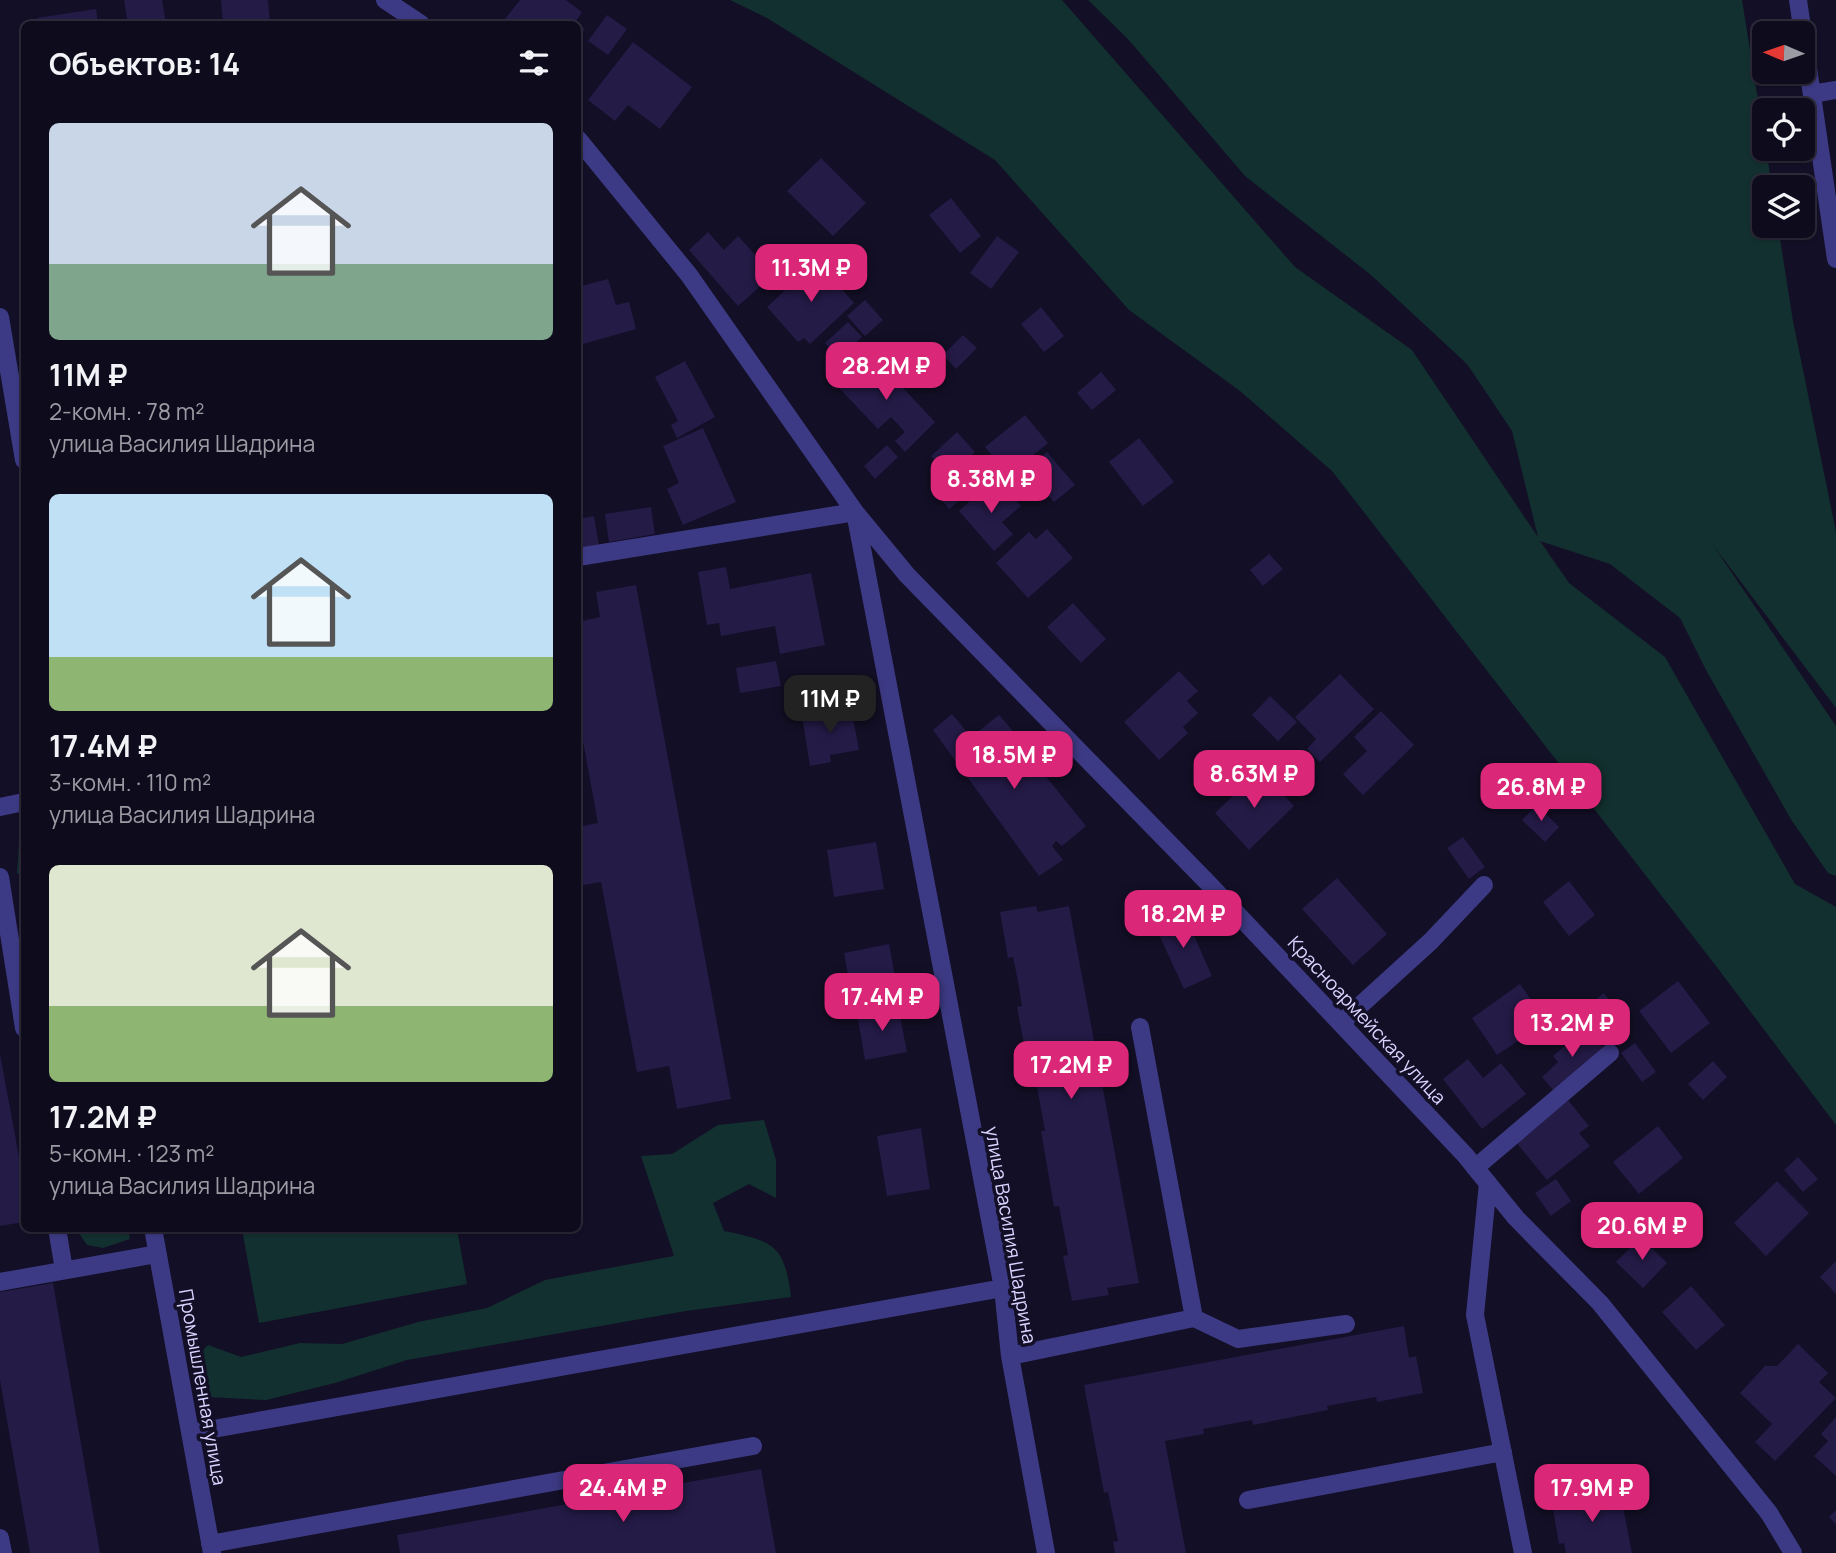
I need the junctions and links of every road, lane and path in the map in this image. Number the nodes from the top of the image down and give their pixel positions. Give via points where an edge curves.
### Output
1 (386, 0) edge
2 (1798, 0) edge
3 (417, 21) edge
4 (1836, 90) edge
5 (1812, 93) junction
6 (581, 143) edge
7 (1836, 259) edge
8 (0, 317) edge
9 (21, 442) edge
10 (855, 512) junction
11 (581, 557) edge
12 (21, 803) edge
13 (0, 807) edge
14 (0, 877) edge
15 (1484, 885) dead end
16 (21, 1009) edge
17 (1340, 1023) junction
18 (1140, 1027) dead end
19 (1610, 1053) dead end
20 (1475, 1168) junction
21 (1488, 1183) junction
22 (58, 1232) edge
23 (154, 1232) edge
24 (157, 1254) junction
25 (64, 1270) junction
26 (0, 1282) edge
27 (1003, 1288) junction
28 (1194, 1318) junction
29 (1346, 1324) dead end
30 (1010, 1356) junction
31 (191, 1433) junction
32 (753, 1446) dead end
33 (1503, 1452) junction
34 (1248, 1500) dead end
35 (0, 1538) edge
36 (211, 1548) edge
37 (3, 1553) edge
38 (1046, 1553) edge
39 (1523, 1553) edge
40 (1793, 1553) edge

1 - 3 street
2 - 5 street
4 - 5 street
5 - 7 street
6 - 10 street, Красноармейская улица via 689,275
8 - 9 street
10 - 11 street
10 - 17 street, Красноармейская улица via 907,575
10 - 27 street, улица Василия Шадрина
12 - 13 street
14 - 16 street
15 - 17 street via 1431,941
17 - 20 street, Красноармейская улица
18 - 28 street
19 - 20 street
20 - 21 street, Красноармейская улица
21 - 33 street via 1475,1315
21 - 40 street, Красноармейская улица via 1600,1303 1769,1513
22 - 25 street
23 - 24 street, Промышленная улица
24 - 25 street
24 - 31 street, Промышленная улица
25 - 26 street
27 - 30 street, улица Василия Шадрина
27 - 31 street
28 - 29 street via 1238,1339
28 - 30 street
30 - 38 street, улица Василия Шадрина
31 - 36 street, Промышленная улица
32 - 36 street
33 - 34 street
33 - 39 street
35 - 37 street

